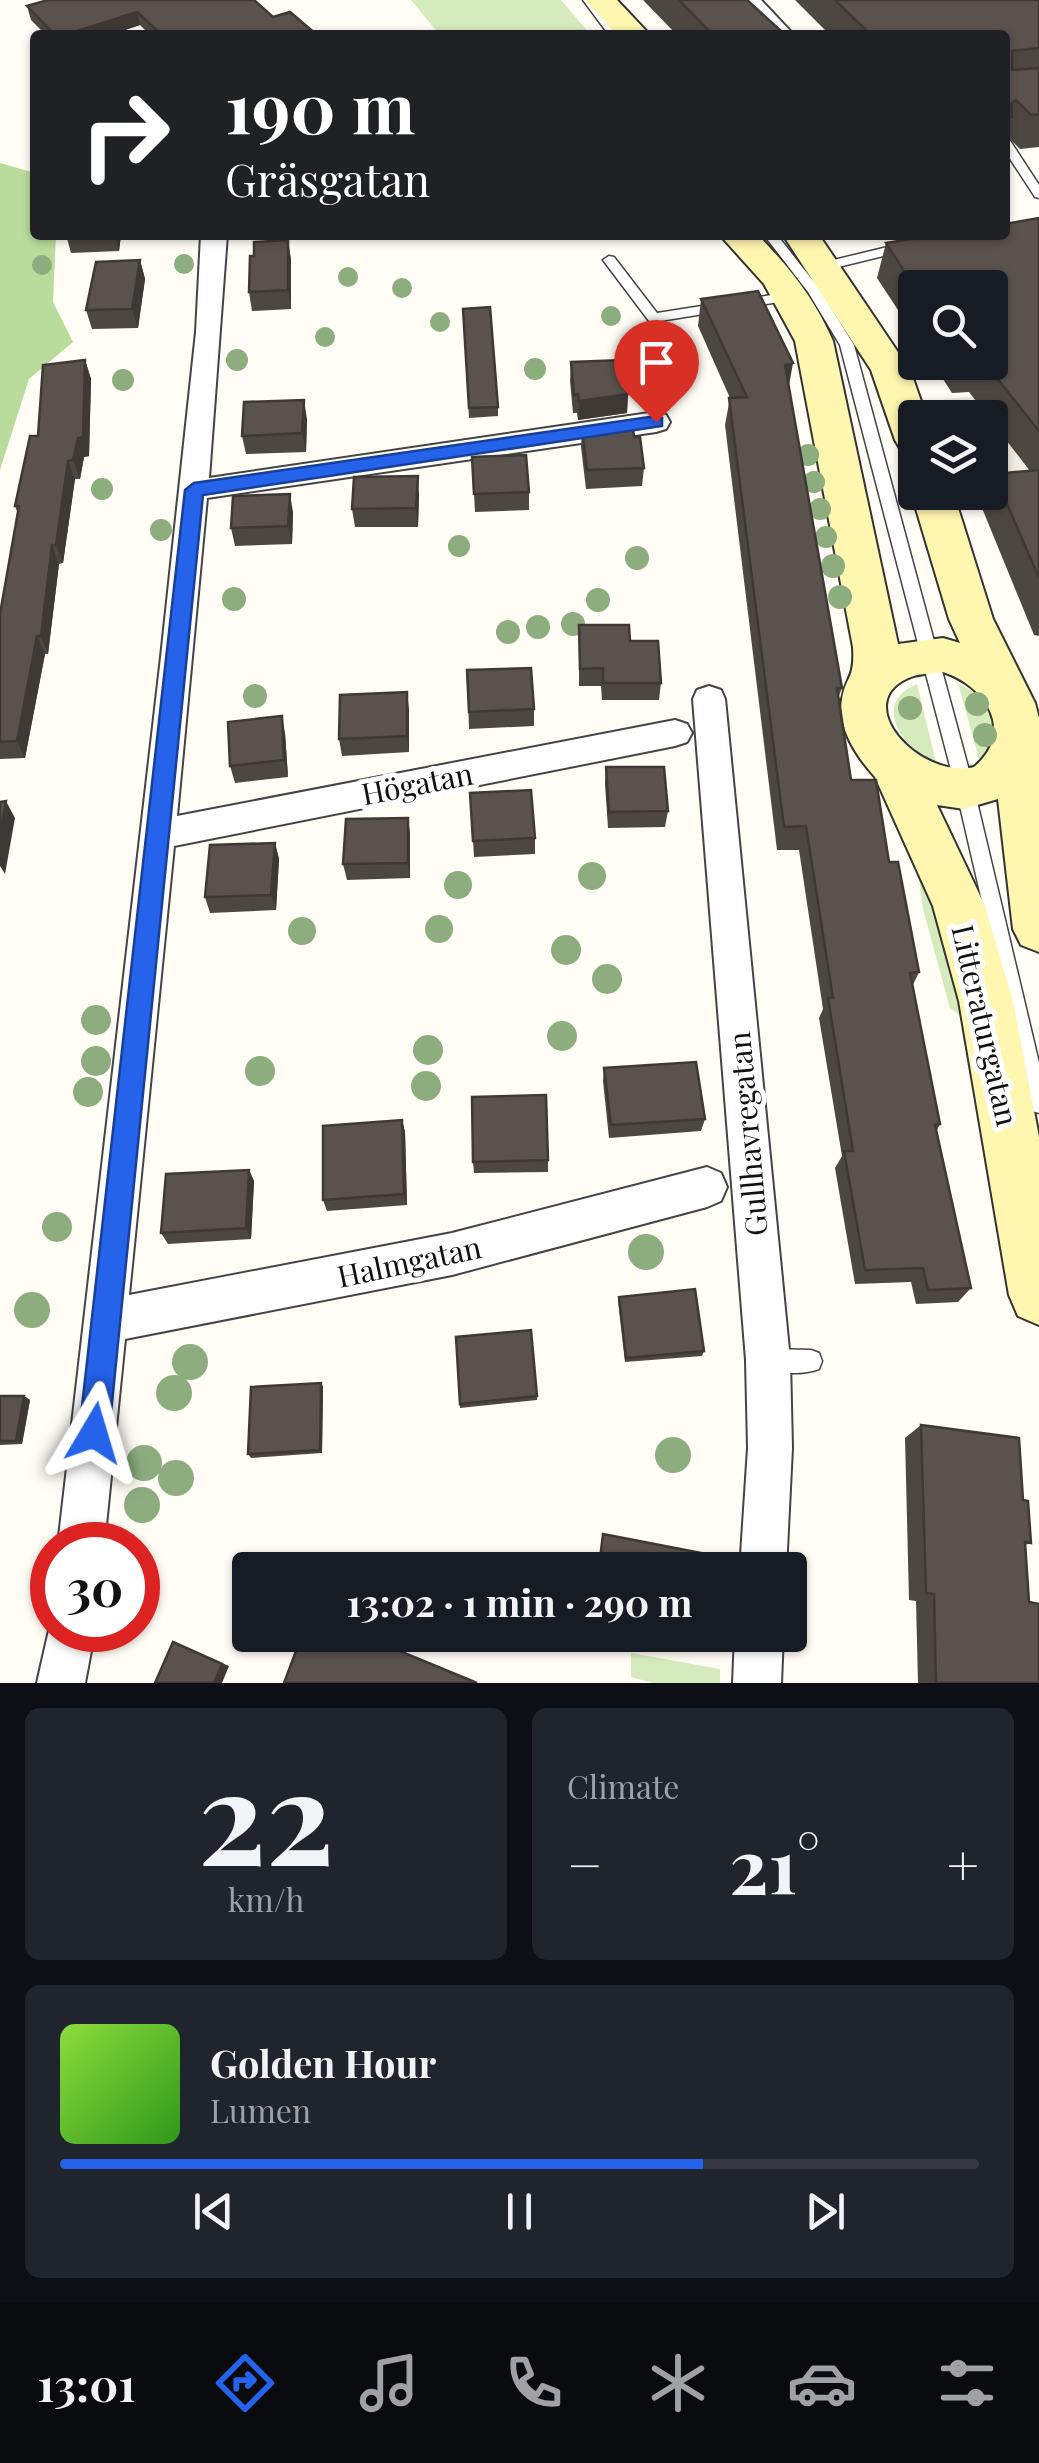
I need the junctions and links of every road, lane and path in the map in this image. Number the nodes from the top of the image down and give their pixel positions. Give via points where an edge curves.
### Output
1 (578, 0) edge
2 (588, 0) edge
3 (600, 0) edge
4 (749, 0) edge
5 (598, 30) edge
6 (611, 30) edge
7 (629, 30) edge
8 (779, 30) edge
9 (1010, 150) edge
10 (1039, 194) edge
11 (214, 240) edge
12 (745, 240) edge
13 (774, 240) edge
14 (802, 240) edge
15 (911, 246) edge
16 (609, 260) dead end
17 (806, 282) junction
18 (901, 400) edge
19 (656, 422) dead end
20 (194, 490) junction
21 (938, 510) edge
22 (929, 654) junction
23 (878, 674) junction
24 (1015, 682) edge
25 (709, 700) dead end
26 (675, 733) dead end
27 (1028, 761) edge
28 (894, 767) junction
29 (966, 789) junction
30 (159, 834) junction
31 (1039, 928) edge
32 (1039, 1104) edge
33 (708, 1188) dead end
34 (1039, 1295) edge
35 (107, 1321) junction
36 (768, 1360) junction
37 (811, 1361) dead end
38 (84, 1522) edge
39 (764, 1552) edge
40 (67, 1652) edge
41 (759, 1652) edge
42 (61, 1683) edge
43 (757, 1683) edge

1 - 5 street
2 - 6 lane
3 - 7 street
4 - 8 street
9 - 10 lane
11 - 20 street
12 - 17 street, Litteraturgatan
13 - 22 lane via 847,346
14 - 17 street, Litteraturgatan
15 - 17 lane
16 - 17 lane via 654,318
17 - 18 street, Litteraturgatan via 890,370
17 - 23 street, Litteraturgatan
19 - 20 street
20 - 30 street
21 - 24 street via 972,619
22 - 23 street
22 - 24 street via 972,661
22 - 29 lane
23 - 28 street, Litteraturgatan via 862,703 864,726
24 - 27 street via 1033,720
25 - 36 street, Gullhavregatan
26 - 30 street, Högatan
27 - 29 street via 997,782
27 - 31 street via 1027,855
28 - 29 street via 921,782
28 - 34 street, Litteraturgatan via 958,906 986,1002
29 - 32 lane
30 - 35 street
33 - 35 street, Halmgatan via 452,1254
35 - 38 street
36 - 37 lane
36 - 39 street, Gullhavregatan
40 - 42 street
41 - 43 street

